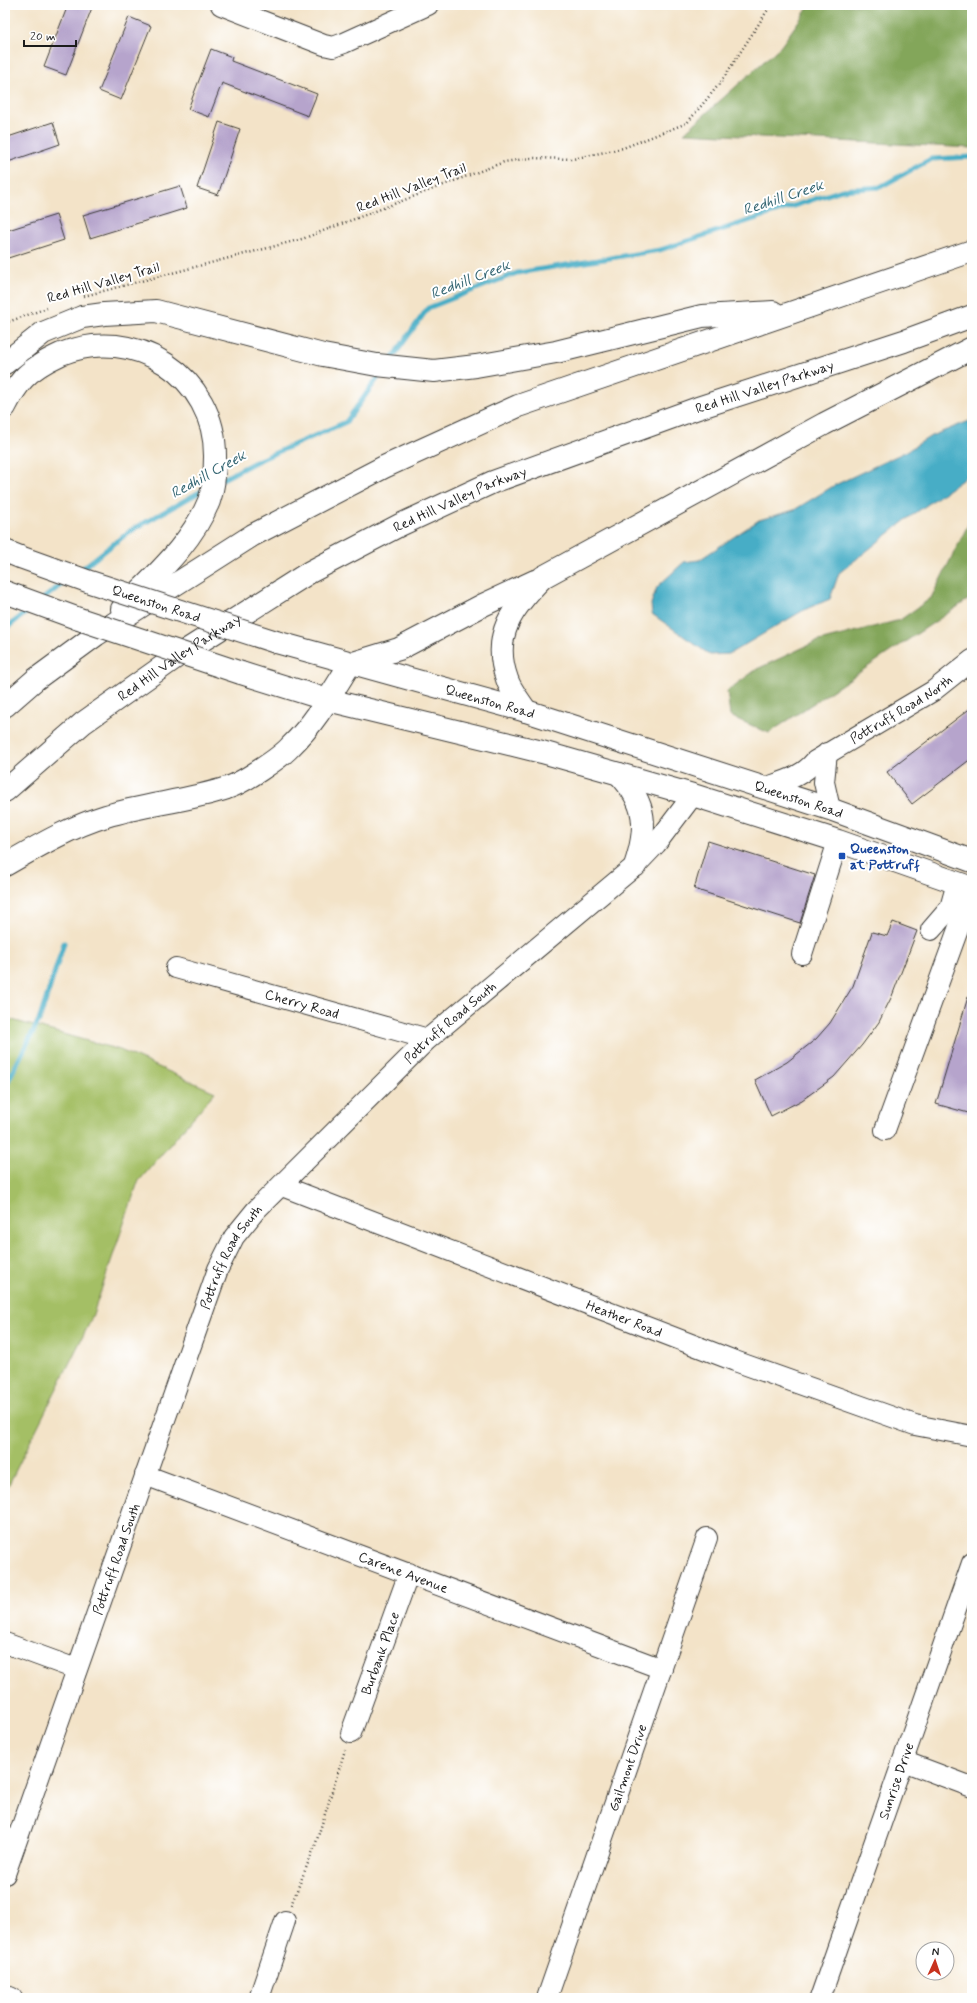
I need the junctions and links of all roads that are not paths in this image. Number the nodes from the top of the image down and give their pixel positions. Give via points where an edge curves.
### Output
1 (221, 5) edge
2 (428, 5) edge
3 (972, 251) edge
4 (801, 310) junction
5 (972, 316) edge
6 (972, 348) edge
7 (5, 363) edge
8 (5, 407) edge
9 (12, 554) edge
10 (543, 577) junction
11 (5, 592) edge
12 (96, 635) junction
13 (972, 660) edge
14 (350, 664) junction
15 (328, 700) junction
16 (5, 706) edge
17 (526, 711) junction
18 (827, 754) junction
19 (619, 774) junction
20 (764, 788) junction
21 (5, 791) edge
22 (693, 795) junction
23 (830, 809) junction
24 (838, 840) junction
25 (972, 861) edge
26 (5, 865) edge
27 (635, 866) junction
28 (967, 887) edge
29 (931, 930) dead end
30 (802, 954) dead end
31 (176, 968) dead end
32 (428, 1039) junction
33 (885, 1130) dead end
34 (282, 1186) junction
35 (972, 1436) edge
36 (145, 1475) junction
37 (707, 1538) dead end
38 (971, 1569) edge
39 (409, 1573) junction
40 (5, 1643) edge
41 (76, 1669) junction
42 (662, 1669) junction
43 (351, 1733) road end
44 (903, 1761) junction
45 (972, 1787) edge
46 (5, 1874) edge
47 (285, 1921) road end
48 (5, 1995) edge
49 (12, 1998) edge
50 (260, 1998) edge
51 (548, 1998) edge
52 (820, 1998) edge

1 - 2 street via 333,47
3 - 4 main road
4 - 7 main road via 702,316 556,352 434,371 378,365 323,355 156,311 82,317 43,333
4 - 12 main road via 518,406 384,467 253,535
5 - 21 main road, Red Hill Valley Parkway via 904,341 698,408 500,480 400,525 310,572 179,655 83,723
6 - 10 main road via 824,424
8 - 12 main road via 24,378 50,359 78,347 123,347 164,362 194,387 205,409 215,441 215,477 201,517 186,544
9 - 14 main road, Queenston Road, bridge via 90,582
10 - 14 main road via 482,605 399,650
10 - 17 main road via 523,597 512,614 505,627 502,645 507,681
11 - 15 main road, Queenston Road, bridge via 79,619
12 - 16 main road via 36,679
13 - 18 street, Pottruff Road North via 933,691
14 - 15 main road
14 - 17 main road, Queenston Road
15 - 19 main road, Queenston Road via 542,752
15 - 26 main road via 313,723 290,748 228,788 105,816 64,832
17 - 20 main road, Queenston Road
18 - 20 street, Pottruff Road North via 793,778
18 - 23 street via 824,782
19 - 22 main road, Queenston Road
19 - 27 main road via 633,788 642,812 642,838
20 - 23 main road, Queenston Road
22 - 24 main road, Queenston Road
22 - 27 street, Pottruff Road South via 656,844
23 - 25 main road, Queenston Road
24 - 28 main road, Queenston Road
24 - 30 street
27 - 32 street, Pottruff Road South
28 - 29 street
28 - 33 street
31 - 32 street, Cherry Road
32 - 34 street, Pottruff Road South
34 - 35 street, Heather Road via 735,1361 915,1425
34 - 36 street, Pottruff Road South via 256,1210 234,1237 218,1269
36 - 39 street, Carene Avenue
36 - 41 street, Pottruff Road South
37 - 42 street, Gailmont Drive
38 - 44 street, Sunrise Drive
39 - 42 street, Carene Avenue
39 - 43 street, Burbank Place
40 - 41 street
41 - 46 street, Pottruff Road South
42 - 51 street, Gailmont Drive
44 - 45 street
44 - 52 street, Sunrise Drive
47 - 50 street
48 - 49 street

